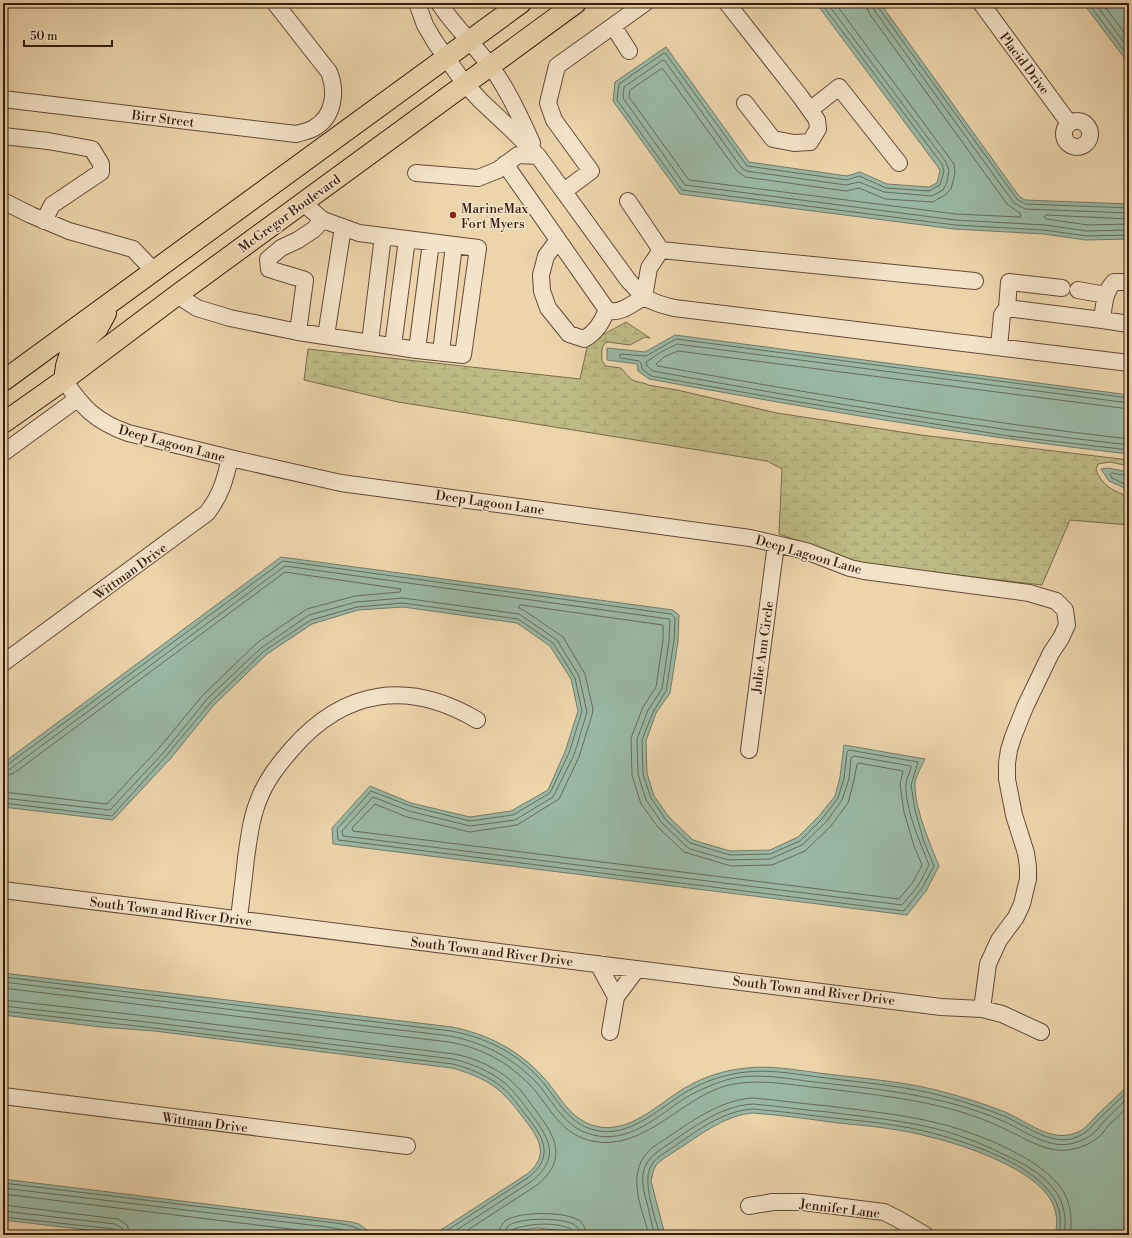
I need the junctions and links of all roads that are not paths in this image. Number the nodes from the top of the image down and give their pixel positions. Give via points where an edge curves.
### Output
1 (275, 3) edge
2 (417, 3) edge
3 (439, 3) edge
4 (521, 3) edge
5 (576, 3) edge
6 (645, 3) edge
7 (727, 3) edge
8 (981, 3) edge
9 (612, 26) junction
10 (469, 41) junction
11 (629, 51) dead end
12 (446, 58) junction
13 (489, 66) junction
14 (465, 84) junction
15 (3, 99) edge
16 (745, 103) dead end
17 (810, 110) junction
18 (1069, 123) dead end
19 (3, 136) edge
20 (538, 156) junction
21 (899, 163) dead end
22 (505, 164) junction
23 (416, 173) dead end
24 (564, 191) junction
25 (3, 201) edge
26 (628, 201) dead end
27 (303, 203) junction
28 (323, 220) junction
29 (44, 221) junction
30 (343, 227) junction
31 (383, 236) junction
32 (407, 239) junction
33 (558, 240) junction
34 (431, 242) junction
35 (454, 245) junction
36 (660, 250) junction
37 (154, 271) junction
38 (975, 281) dead end
39 (1129, 282) edge
40 (1062, 288) dead end
41 (1078, 290) dead end
42 (1106, 295) junction
43 (177, 296) junction
44 (644, 297) junction
45 (112, 302) junction
46 (1007, 308) junction
47 (607, 310) junction
48 (1102, 320) junction
49 (1129, 324) edge
50 (298, 332) junction
51 (326, 336) junction
52 (370, 342) junction
53 (393, 346) junction
54 (999, 347) junction
55 (417, 350) junction
56 (440, 352) junction
57 (1129, 363) edge
58 (64, 380) junction
59 (3, 381) edge
60 (77, 399) junction
61 (3, 423) edge
62 (3, 453) edge
63 (230, 458) junction
64 (776, 544) junction
65 (3, 663) edge
66 (477, 720) dead end
67 (749, 750) dead end
68 (3, 890) edge
69 (239, 919) junction
70 (598, 964) junction
71 (637, 968) junction
72 (616, 997) junction
73 (982, 1009) junction
74 (610, 1032) dead end
75 (1041, 1032) dead end
76 (3, 1096) edge
77 (407, 1146) dead end
78 (749, 1206) dead end
79 (925, 1235) edge

1 - 15 street, Birr Street via 328,72 333,83 331,110 320,124 308,131 296,134
2 - 12 street via 424,25
3 - 10 street
4 - 10 main road
5 - 13 main road, McGregor Boulevard
6 - 9 street
7 - 17 street
8 - 18 street, Placid Drive
9 - 11 street
9 - 24 street via 557,66 548,103 554,120 591,171
10 - 12 main road
10 - 13 street
12 - 14 street
12 - 37 main road
13 - 14 main road, McGregor Boulevard
13 - 20 street via 503,85
14 - 20 street
14 - 27 main road, McGregor Boulevard
16 - 17 street via 773,139 794,144 810,142 818,129 817,120
17 - 21 street via 839,87
19 - 29 street via 92,149 101,164 101,172 52,205
20 - 22 street via 518,155
20 - 24 street
22 - 23 street via 498,170 478,178
22 - 33 street
24 - 44 street via 628,280
25 - 29 street
26 - 36 street
27 - 28 street
27 - 43 main road, McGregor Boulevard
28 - 30 street
28 - 50 street via 313,230 281,248 268,259 269,269 305,280
29 - 37 street via 69,231 133,249
30 - 31 street via 359,233
30 - 51 street
31 - 32 street
31 - 52 street
32 - 34 street
32 - 53 street
33 - 47 street
33 - 47 street via 546,256 541,275 542,291 548,308 569,334 584,339 592,336
34 - 35 street
34 - 55 street
35 - 56 street
35 - 56 street via 478,248 463,355
36 - 38 street
36 - 44 street via 648,268
37 - 45 main road
39 - 42 street via 1114,282 1108,287
40 - 46 street via 1009,282
41 - 42 street
42 - 48 street
43 - 50 street via 197,308 230,318
43 - 58 main road, McGregor Boulevard
44 - 47 street via 621,310
44 - 54 street via 657,304 674,308
45 - 58 main road via 98,328 70,353
45 - 59 main road
46 - 48 street
46 - 54 street via 1002,315
48 - 49 street
50 - 51 street
51 - 52 street
52 - 53 street
53 - 55 street
54 - 57 street
55 - 56 street
58 - 60 street, Deep Lagoon Lane
58 - 61 main road, McGregor Boulevard
60 - 62 street
60 - 63 street, Deep Lagoon Lane via 88,411 128,433
63 - 64 street, Deep Lagoon Lane via 341,483 660,525
63 - 65 street, Wittman Drive via 221,490 207,513
64 - 67 street, Julie Ann Circle
64 - 73 street, Deep Lagoon Lane via 864,571 1042,596 1056,601 1065,610 1067,625 1025,707 1009,750 1007,779 1014,815 1026,853 1028,879 1016,917 999,940 988,964
66 - 69 street via 452,706 428,698 400,695 372,698 344,707 313,727 276,769 259,798 250,828
68 - 69 street, South Town and River Drive
69 - 70 street, South Town and River Drive
70 - 71 street, South Town and River Drive
70 - 72 street
71 - 72 street
71 - 73 street, South Town and River Drive
72 - 74 street
73 - 75 street via 1002,1014
76 - 77 street, Wittman Drive
78 - 79 street, Jennifer Lane via 796,1202 884,1212

